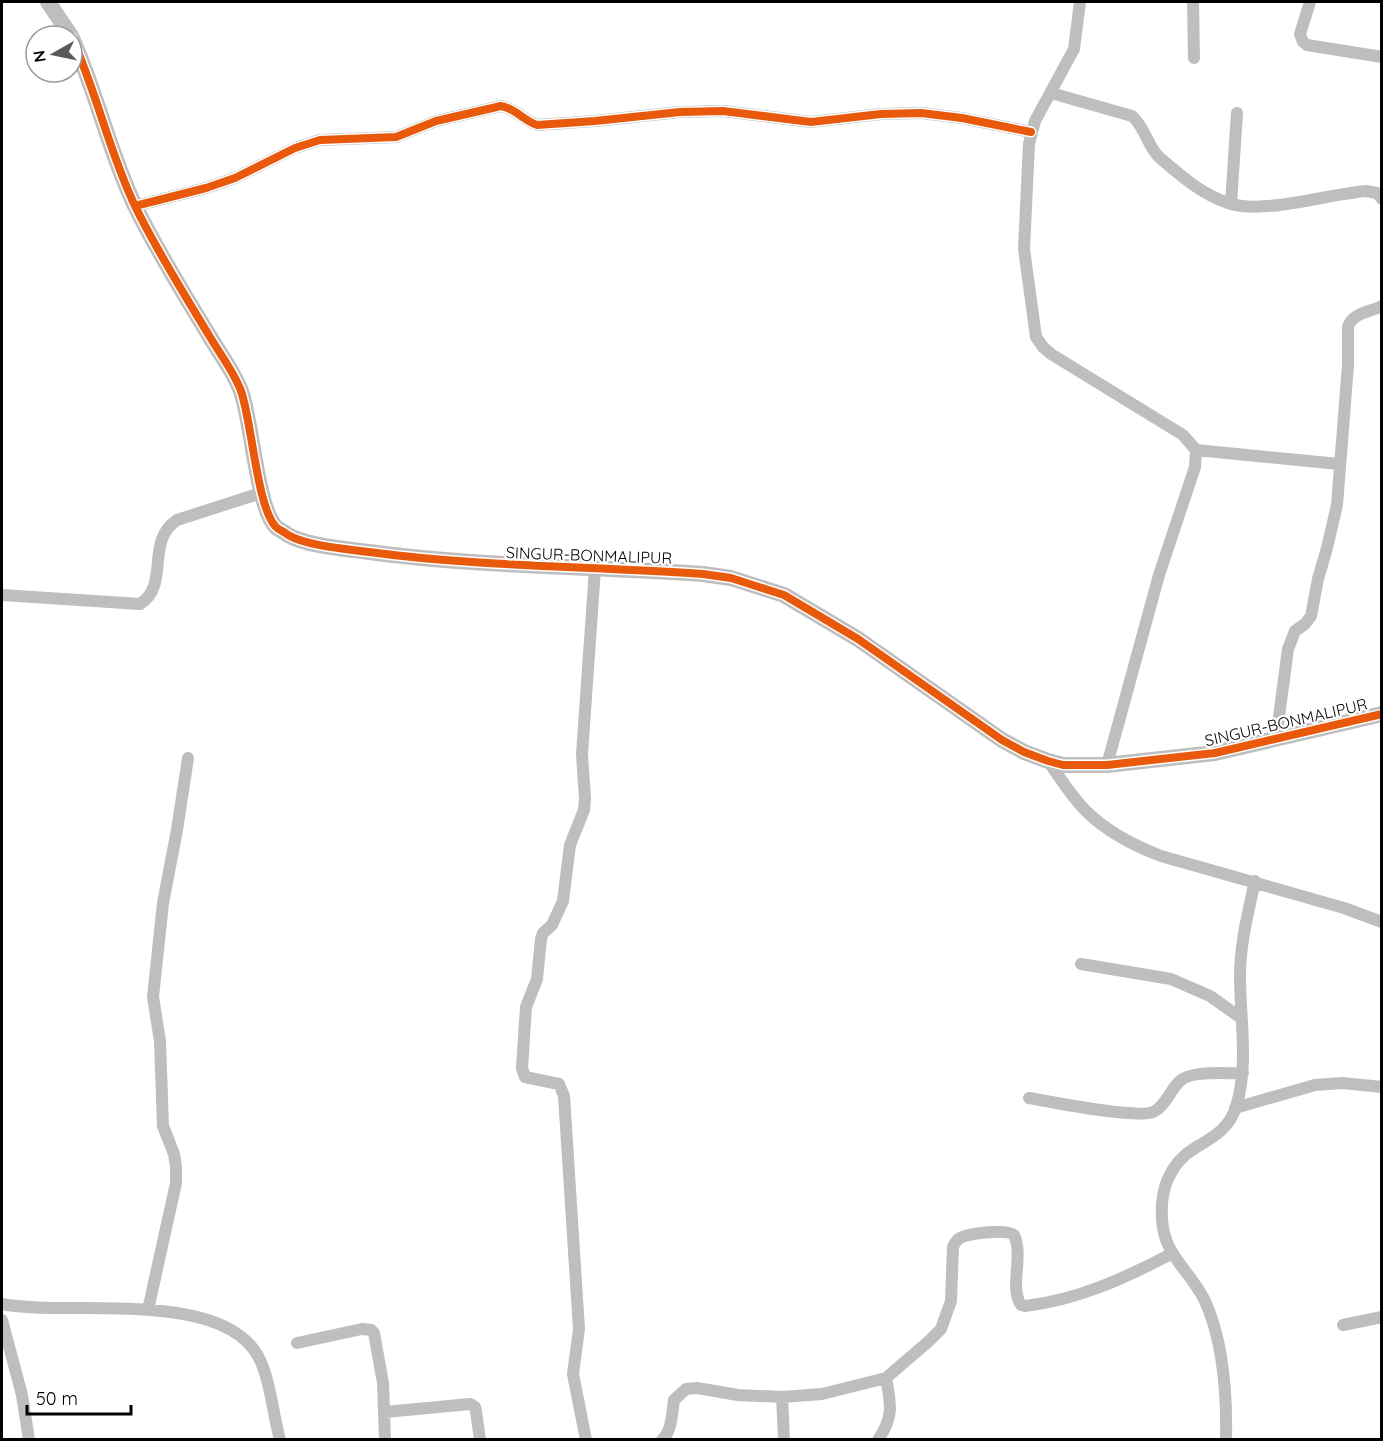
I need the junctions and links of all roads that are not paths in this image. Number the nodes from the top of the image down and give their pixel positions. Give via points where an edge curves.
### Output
1 (48, 2) edge
2 (1080, 2) edge
3 (1193, 2) edge
4 (1310, 2) edge
5 (62, 24) edge
6 (1382, 57) edge
7 (1194, 58) dead end
8 (84, 70) edge
9 (1051, 93) junction
10 (1237, 113) dead end
11 (1031, 132) junction
12 (1382, 199) edge
13 (1231, 204) junction
14 (135, 206) junction
15 (1382, 306) edge
16 (1196, 450) junction
17 (1339, 464) junction
18 (261, 493) junction
19 (595, 569) junction
20 (2, 595) edge
21 (1382, 714) edge
22 (1276, 739) junction
23 (188, 758) dead end
24 (1048, 762) junction
25 (1107, 765) junction
26 (1255, 881) junction
27 (1382, 922) edge
28 (1081, 964) dead end
29 (1241, 1018) junction
30 (1243, 1073) junction
31 (1382, 1087) edge
32 (1029, 1098) dead end
33 (1236, 1108) junction
34 (1171, 1254) junction
35 (2, 1304) edge
36 (148, 1310) junction
37 (1382, 1317) edge
38 (2, 1320) edge
39 (1342, 1325) dead end
40 (297, 1343) dead end
41 (886, 1378) junction
42 (782, 1397) junction
43 (385, 1412) junction
44 (665, 1439) edge
45 (29, 1440) edge
46 (280, 1440) edge
47 (385, 1440) edge
48 (480, 1440) edge
49 (586, 1440) edge
50 (784, 1440) edge
51 (878, 1440) edge
52 (1227, 1440) edge

1 - 5 street, SINGUR-BONMALIPUR
2 - 9 street via 1074,49
3 - 7 street
4 - 6 street via 1300,34 1303,42
8 - 14 street, SINGUR-BONMALIPUR
9 - 11 street
9 - 13 street via 1132,116 1159,157 1204,193
10 - 13 street
11 - 14 street via 921,113 811,122 723,111 680,112 537,125 501,106 436,121 396,137 320,140 225,181
11 - 16 street via 1024,249 1036,337 1051,354 1183,435
12 - 13 street via 1377,193 1366,191 1253,207
14 - 18 street, SINGUR-BONMALIPUR via 237,382
15 - 17 street via 1357,316 1348,327
16 - 17 street
16 - 25 street via 1195,467 1159,575
17 - 22 street via 1335,515 1311,616 1295,631 1288,649
18 - 19 street, SINGUR-BONMALIPUR via 275,526 292,537 328,546 476,563
18 - 20 street via 171,524 160,541 154,587 149,599 140,604
19 - 24 street, SINGUR-BONMALIPUR via 712,575 784,595 858,639 1002,740
19 - 49 street via 582,754 584,810 570,845 563,901 552,925 540,939 537,979 526,1008 522,1068 525,1077 559,1084 564,1096 579,1329 573,1374
21 - 22 street, SINGUR-BONMALIPUR
22 - 25 street, SINGUR-BONMALIPUR via 1215,753
23 - 36 street via 163,903 153,997 160,1041 163,1126 174,1154 176,1183
24 - 25 street, SINGUR-BONMALIPUR
24 - 26 street via 1088,813 1134,845
26 - 27 street
26 - 29 street via 1243,937
28 - 29 street via 1171,979 1210,996
29 - 30 street
30 - 32 street via 1186,1077 1159,1108 1145,1114
30 - 33 street
31 - 33 street via 1315,1085
33 - 34 street via 1222,1132 1185,1155 1165,1183 1162,1220
34 - 41 street via 1090,1292 1025,1306 1017,1296 1014,1235 1004,1231 964,1236 952,1247 951,1301 941,1329
34 - 52 street via 1198,1290 1212,1322 1222,1364
35 - 36 street
36 - 46 street via 190,1314 233,1331 247,1342 262,1365
37 - 39 street
38 - 45 street via 27,1417
40 - 43 street via 370,1329 376,1337
41 - 42 street via 822,1394
41 - 51 street via 890,1413
42 - 44 street via 686,1389 674,1400
42 - 50 street
43 - 47 street
43 - 48 street via 471,1404 476,1411

